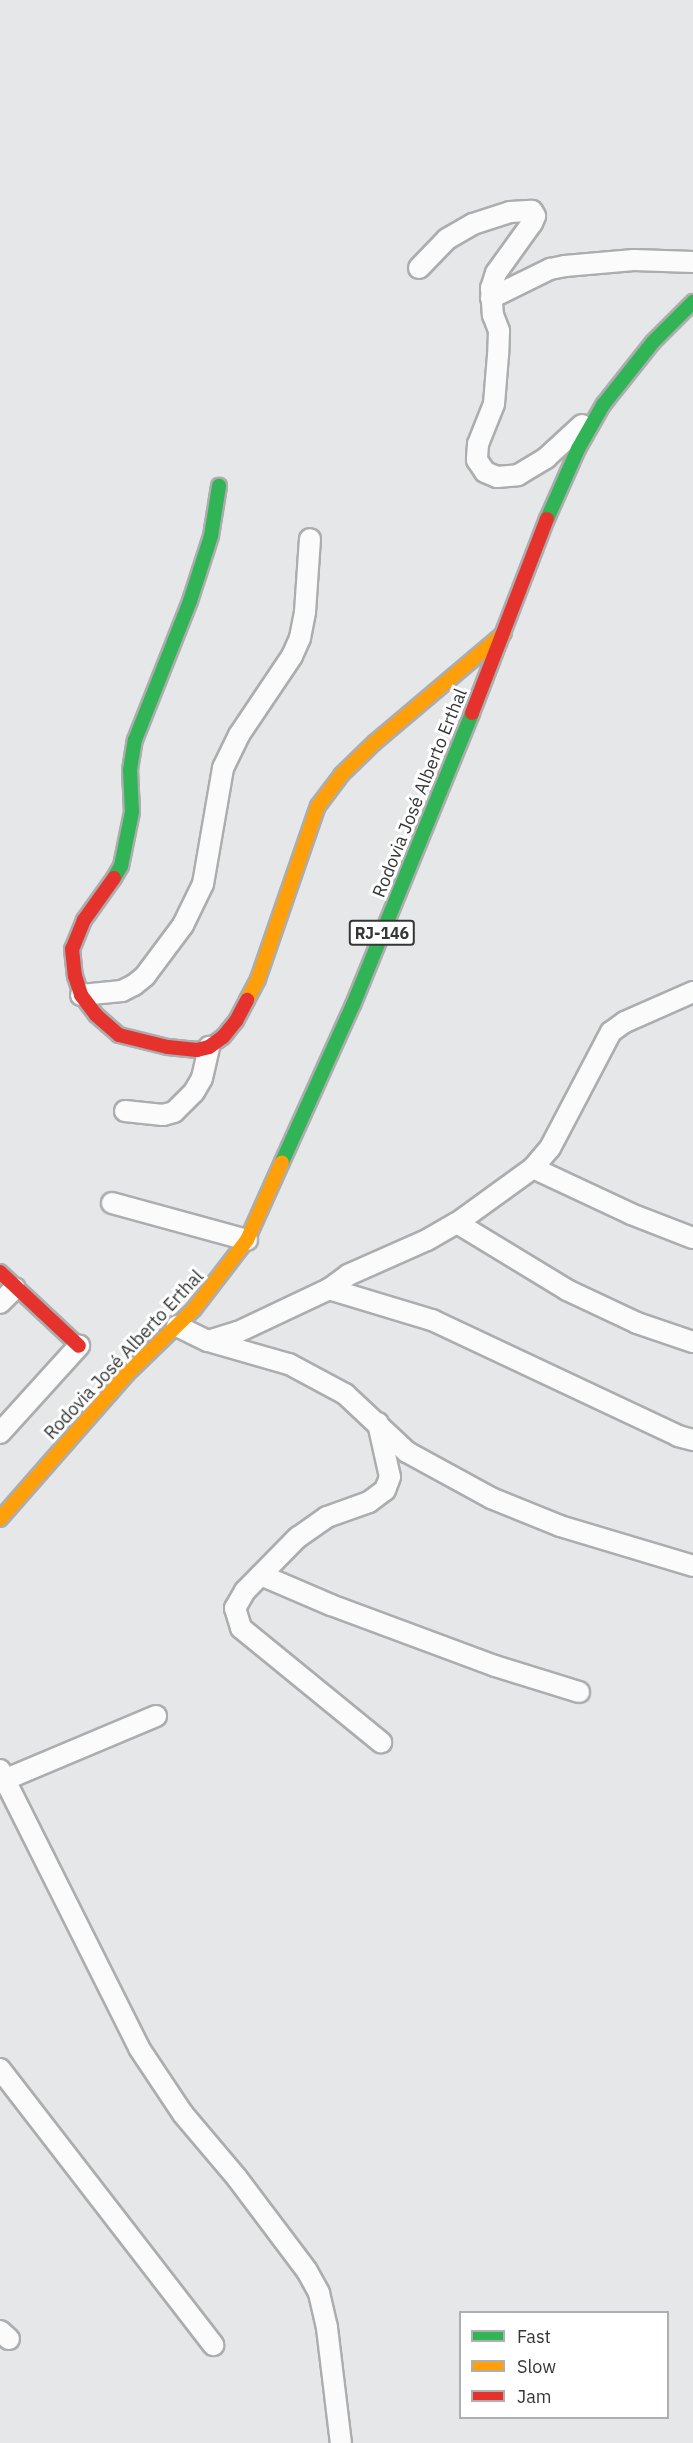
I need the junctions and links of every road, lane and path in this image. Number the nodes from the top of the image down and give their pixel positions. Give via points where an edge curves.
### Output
1 (693, 262) edge
2 (419, 268) dead end
3 (491, 298) junction
4 (693, 302) edge
5 (603, 405) junction
6 (219, 486) dead end
7 (310, 539) dead end
8 (504, 633) junction
9 (693, 992) edge
10 (81, 995) junction
11 (209, 1047) junction
12 (125, 1110) dead end
13 (533, 1168) junction
14 (112, 1203) dead end
15 (457, 1223) junction
16 (693, 1238) edge
17 (247, 1240) junction
18 (0, 1272) edge
19 (15, 1288) junction
20 (329, 1289) junction
21 (0, 1303) edge
22 (177, 1326) junction
23 (208, 1341) junction
24 (693, 1341) edge
25 (79, 1346) joint
26 (378, 1423) junction
27 (0, 1433) edge
28 (693, 1440) edge
29 (0, 1520) edge
30 (693, 1566) edge
31 (261, 1575) junction
32 (579, 1692) dead end
33 (156, 1716) dead end
34 (381, 1743) dead end
35 (2, 1775) edge
36 (0, 2069) edge
37 (213, 2344) dead end
38 (341, 2443) edge

1 - 3 street via 634,260 565,266 550,269
2 - 3 street via 447,239 473,224 510,212 532,211 532,223 496,273
3 - 5 street via 499,343 494,404 478,444 477,460 485,472 497,477 518,475 561,446
4 - 5 main road, Rodovia José Alberto Erthal / RJ-146 via 653,342
5 - 8 main road, Rodovia José Alberto Erthal / RJ-146 via 546,520
6 - 10 main road via 211,536 135,740 130,770 132,812 122,866 76,934 72,949
7 - 10 street via 300,638 239,735 223,768 203,884 183,925 134,985 122,991
8 - 11 main road via 340,775 318,806 258,979 236,1021
8 - 17 main road, Rodovia José Alberto Erthal / RJ-146 via 353,1005
9 - 13 street via 611,1032 569,1116
10 - 11 main road via 96,1016 119,1035 168,1047
11 - 12 street via 202,1078 174,1112 163,1115
13 - 15 street
13 - 16 street
14 - 17 street
15 - 20 street via 348,1275
15 - 24 street via 567,1290 637,1323
17 - 22 main road, Rodovia José Alberto Erthal / RJ-146
18 - 19 main road
19 - 21 street
19 - 25 main road
20 - 23 street via 271,1318
20 - 28 street via 432,1320
22 - 23 street
22 - 29 main road, Rodovia José Alberto Erthal / RJ-146 via 127,1374
23 - 26 street via 289,1364 345,1394
25 - 27 street
26 - 30 street via 408,1452 491,1498 560,1526
26 - 31 street via 390,1477 385,1490 369,1502 327,1517 298,1537
31 - 32 street via 452,1650
31 - 34 street via 235,1608 241,1628
33 - 35 street
35 - 38 street via 139,2048 183,2114 237,2178 307,2271 319,2293
36 - 37 street

